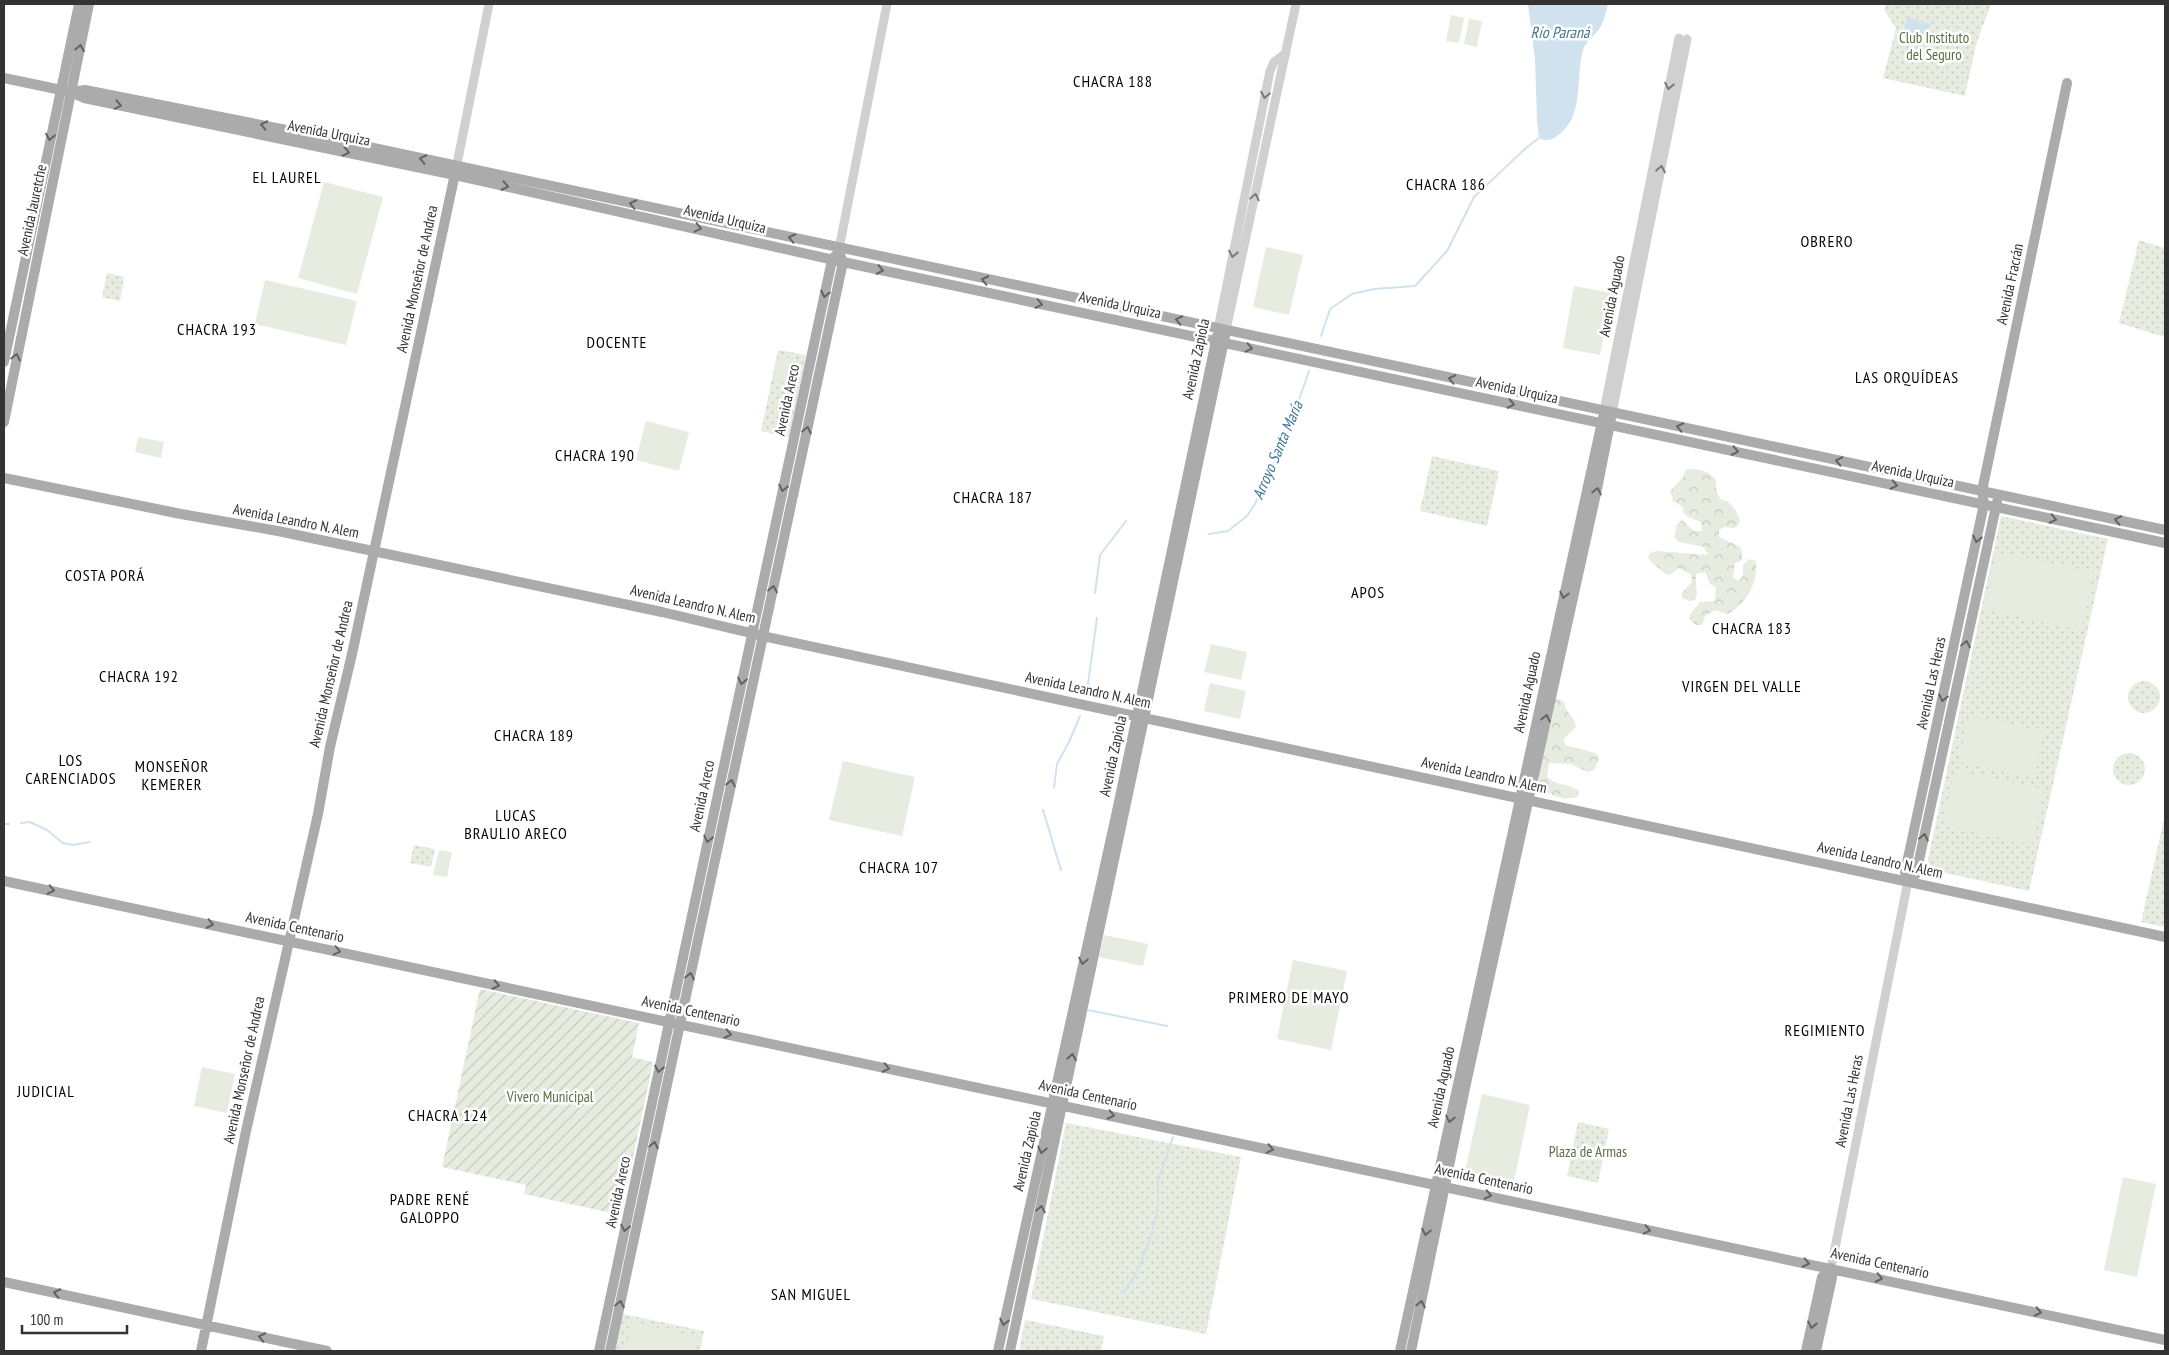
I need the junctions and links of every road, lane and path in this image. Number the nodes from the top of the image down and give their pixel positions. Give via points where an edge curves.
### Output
1 (79, 4) edge
2 (89, 4) edge
3 (489, 4) edge
4 (887, 4) edge
5 (1296, 4) edge
6 (1683, 39) dead end
7 (4, 78) edge
8 (2067, 84) dead end
9 (59, 90) junction
10 (71, 92) junction
11 (455, 170) junction
12 (839, 248) junction
13 (838, 261) junction
14 (1222, 330) junction
15 (1220, 341) junction
16 (4, 362) edge
17 (1608, 412) junction
18 (4, 422) edge
19 (1606, 424) junction
20 (4, 478) edge
21 (1982, 491) junction
22 (1998, 494) junction
23 (1984, 504) junction
24 (1996, 507) junction
25 (2165, 530) edge
26 (2165, 543) edge
27 (374, 551) junction
28 (758, 635) junction
29 (1141, 716) junction
30 (1524, 799) junction
31 (4, 880) edge
32 (1908, 881) junction
33 (2165, 937) edge
34 (289, 940) junction
35 (675, 1023) junction
36 (1058, 1104) junction
37 (1440, 1185) junction
38 (1831, 1268) junction
39 (4, 1282) edge
40 (207, 1325) junction
41 (2165, 1340) edge
42 (201, 1351) edge
43 (327, 1351) edge
44 (599, 1351) edge
45 (610, 1351) edge
46 (998, 1351) edge
47 (1010, 1351) edge
48 (1400, 1351) edge
49 (1411, 1351) edge
50 (1806, 1351) edge
51 (1816, 1351) edge

1 - 9 main road, Avenida Jauretche
10 -> 2 main road, Avenida Jauretche
3 - 11 street, Avenida Monseñor de Andrea
4 - 12 street, Avenida Areco
5 - 14 street, Avenida Zapiola
6 - 17 street, Avenida Aguado
7 - 9 main road, Avenida Urquiza
8 - 21 main road, Avenida Fracrán
9 - 10 main road, Avenida Urquiza
9 -> 16 main road, Avenida Jauretche
10 - 11 main road, Avenida Urquiza via 84,98
18 -> 10 main road, Avenida Jauretche
12 -> 11 main road, Avenida Urquiza
11 -> 13 main road, Avenida Urquiza
11 - 27 main road, Avenida Monseñor de Andrea
12 - 13 main road, Avenida Areco
14 -> 12 main road, Avenida Urquiza
13 -> 15 main road, Avenida Urquiza
13 - 28 main road, Avenida Areco
14 - 15 main road, Avenida Zapiola
17 -> 14 main road, Avenida Urquiza
15 -> 19 main road, Avenida Urquiza
15 - 29 main road, Avenida Zapiola
17 - 19 main road, Avenida Aguado
21 -> 17 main road, Avenida Urquiza
19 -> 23 main road, Avenida Urquiza
19 - 30 main road, Avenida Aguado
20 - 27 main road, Avenida Leandro N. Alem
21 - 22 main road, Avenida Urquiza
21 - 23 main road, Avenida Las Heras
22 - 24 main road, Avenida Las Heras
25 -> 22 main road, Avenida Urquiza
23 - 24 main road, Avenida Urquiza
23 -> 32 main road, Avenida Las Heras via 1905,872
24 -> 26 main road, Avenida Urquiza
32 -> 24 main road, Avenida Las Heras via 1916,874
27 - 28 main road, Avenida Leandro N. Alem
27 - 34 main road, Avenida Monseñor de Andrea
28 - 29 main road, Avenida Leandro N. Alem
28 - 35 main road, Avenida Areco
29 - 30 main road, Avenida Leandro N. Alem
29 - 36 main road, Avenida Zapiola
30 - 32 main road, Avenida Leandro N. Alem
30 - 37 main road, Avenida Aguado
31 -> 34 main road, Avenida Centenario
32 - 33 main road, Avenida Leandro N. Alem
32 - 38 street, Avenida Las Heras
34 -> 35 main road, Avenida Centenario
34 - 40 main road, Avenida Monseñor de Andrea
35 -> 36 main road, Avenida Centenario
35 -> 44 main road, Avenida Areco
45 -> 35 main road, Avenida Areco
36 -> 37 main road, Avenida Centenario
36 -> 46 main road, Avenida Zapiola
47 -> 36 main road, Avenida Zapiola
37 -> 38 main road, Avenida Centenario
37 -> 48 main road, Avenida Aguado
49 -> 37 main road, Avenida Aguado
38 -> 41 main road, Avenida Centenario
38 -> 50 main road, Avenida Las Heras via 1822,1277
38 - 51 main road, Avenida Las Heras via 1832,1278
40 -> 39 main road
40 - 42 main road, Avenida Monseñor de Andrea
43 -> 40 main road

